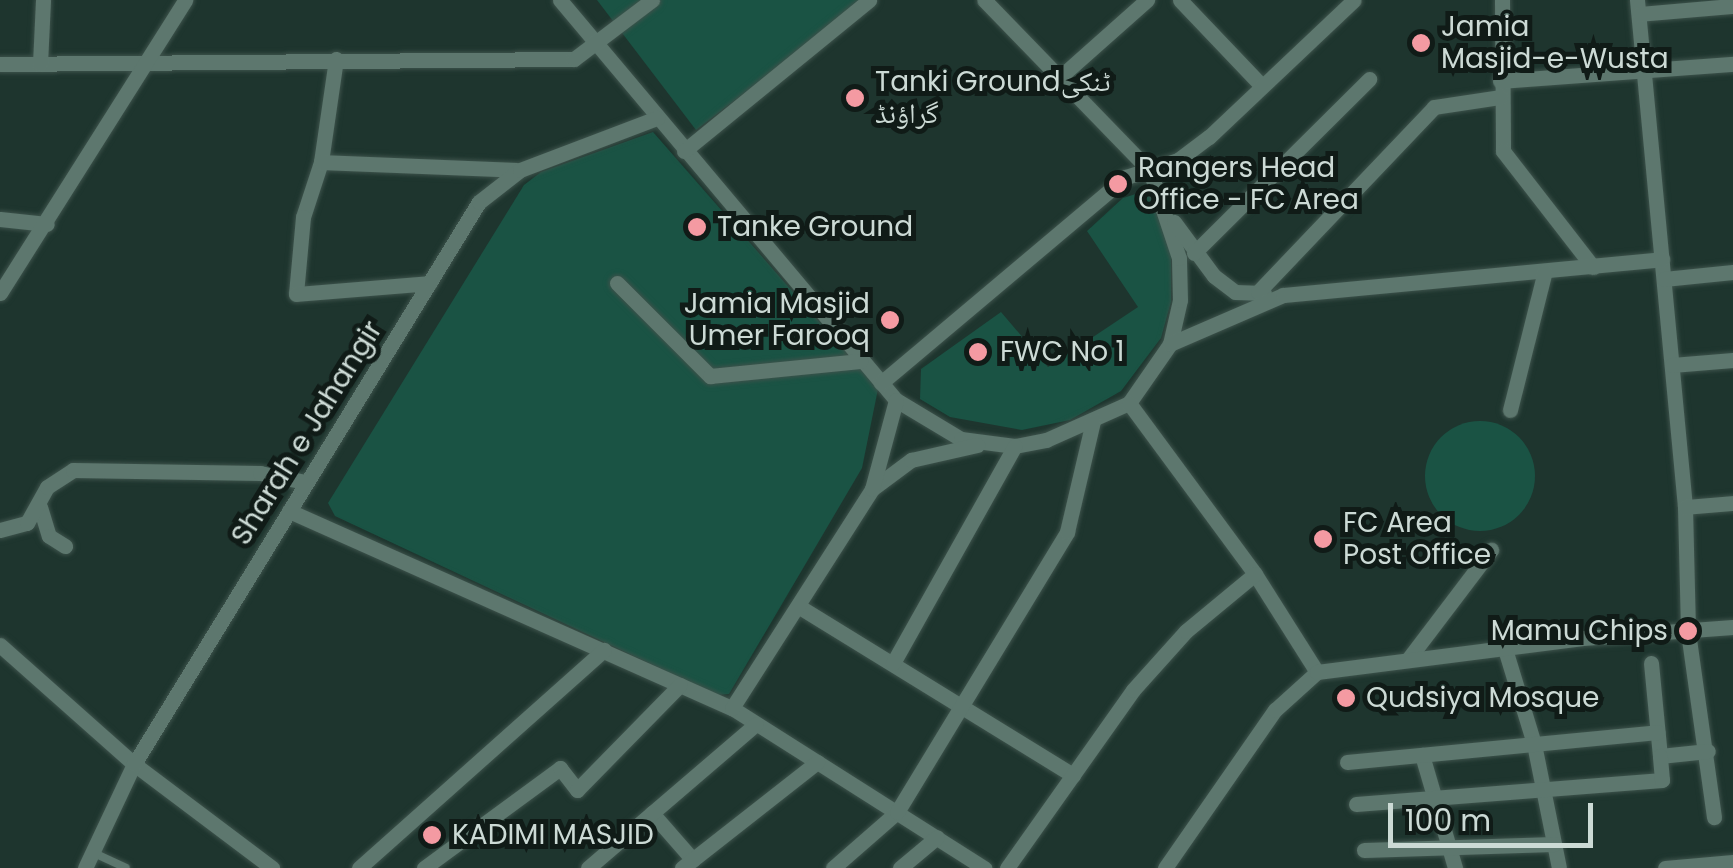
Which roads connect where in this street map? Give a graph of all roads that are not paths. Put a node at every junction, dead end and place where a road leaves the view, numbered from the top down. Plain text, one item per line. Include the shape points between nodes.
1 (43, 0) edge
2 (185, 0) edge
3 (560, 0) edge
4 (652, 0) edge
5 (869, 0) edge
6 (984, 0) edge
7 (1147, 0) edge
8 (1180, 0) edge
9 (1354, 0) edge
10 (1502, 0) edge
11 (1706, 4) edge
12 (1733, 6) edge
13 (1638, 7) edge
14 (594, 44) junction
15 (336, 59) junction
16 (146, 63) junction
17 (0, 64) edge
18 (40, 64) junction
19 (1733, 64) edge
20 (1644, 72) junction
21 (1059, 78) junction
22 (1369, 79) dead end
23 (1260, 84) junction
24 (1500, 89) junction
25 (657, 118) junction
26 (684, 151) junction
27 (321, 162) junction
28 (520, 170) junction
29 (1150, 172) junction
30 (1167, 211) junction
31 (0, 219) edge
32 (46, 224) junction
33 (1194, 253) junction
34 (1662, 259) junction
35 (1593, 267) junction
36 (1545, 271) junction
37 (1733, 272) edge
38 (1664, 279) junction
39 (430, 283) junction
40 (617, 283) dead end
41 (1258, 292) junction
42 (0, 294) edge
43 (1282, 296) junction
44 (1170, 344) junction
45 (1733, 360) edge
46 (860, 362) junction
47 (1672, 365) junction
48 (881, 383) junction
49 (896, 400) junction
50 (1128, 403) junction
51 (1510, 410) dead end
52 (1093, 421) junction
53 (986, 443) junction
54 (1015, 446) junction
55 (306, 482) junction
56 (872, 489) junction
57 (1733, 503) edge
58 (40, 506) junction
59 (1685, 507) junction
60 (289, 511) junction
61 (0, 530) edge
62 (65, 546) dead end
63 (1491, 550) dead end
64 (1255, 574) junction
65 (798, 606) junction
66 (1733, 627) edge
67 (1688, 632) junction
68 (0, 644) edge
69 (604, 650) junction
70 (1505, 650) junction
71 (1409, 658) junction
72 (893, 663) junction
73 (1651, 663) dead end
74 (1317, 672) junction
75 (680, 685) junction
76 (963, 704) junction
77 (732, 708) junction
78 (756, 724) junction
79 (1658, 732) junction
80 (1534, 744) junction
81 (1708, 751) junction
82 (1422, 754) junction
83 (1660, 756) junction
84 (817, 762) junction
85 (1347, 762) dead end
86 (134, 764) junction
87 (1072, 775) junction
88 (1543, 789) junction
89 (1434, 798) junction
90 (1356, 804) dead end
91 (897, 812) junction
92 (652, 813) junction
93 (1714, 817) dead end
94 (937, 838) junction
95 (1554, 844) junction
96 (1449, 847) junction
97 (1364, 850) dead end
98 (89, 860) edge
99 (1733, 862) edge
100 (687, 864) edge
101 (972, 865) edge
102 (126, 868) edge
103 (272, 868) edge
104 (359, 868) edge
105 (424, 868) edge
106 (588, 868) edge
107 (833, 868) edge
108 (900, 868) edge
109 (1006, 868) edge
110 (1165, 868) edge
111 (1455, 868) edge
112 (1559, 868) edge
113 (1665, 868) edge

1 - 18 street
2 - 16 street
3 - 14 street
4 - 14 street
5 - 26 street
6 - 21 street
7 - 21 street
8 - 23 street
9 - 23 street
10 - 24 street
11 - 12 street
11 - 13 street
13 - 20 street
14 - 15 street via 574,59
14 - 25 street
15 - 16 street
15 - 27 street
16 - 18 street
16 - 32 street
17 - 18 street
19 - 20 street
20 - 24 street
20 - 34 street
21 - 29 street
22 - 33 street
23 - 29 street via 1209,138
24 - 35 street via 1503,151
24 - 41 street via 1434,107
25 - 26 street
25 - 28 street, Sharah e Jahangir
26 - 46 street
27 - 28 street
27 - 39 street via 303,217 296,294
28 - 39 street, Sharah e Jahangir via 478,202
29 - 30 street
29 - 48 street via 1126,176
30 - 33 street
30 - 44 street via 1180,300
31 - 32 street
32 - 42 street
33 - 41 street via 1235,292
34 - 35 street
34 - 38 street
35 - 36 street
36 - 43 street
36 - 51 street
37 - 38 street
38 - 47 street
39 - 55 street, Sharah e Jahangir
40 - 46 street via 710,376
41 - 43 street
43 - 44 street
44 - 50 street
45 - 47 street
46 - 48 street
47 - 59 street
48 - 49 street
49 - 53 street via 933,426
49 - 56 street
50 - 52 street
50 - 64 street
52 - 54 street
52 - 76 street via 1067,532
53 - 54 street
53 - 56 street via 911,460
54 - 72 street
55 - 58 street via 260,474 73,470 47,487
55 - 60 street, Sharah e Jahangir
56 - 65 street
57 - 59 street
58 - 61 street via 27,522
58 - 62 street via 49,536
59 - 67 street
60 - 69 street
60 - 86 street, Sharah e Jahangir
63 - 71 street
64 - 74 street
64 - 87 street via 1186,631
65 - 72 street
65 - 77 street
66 - 67 street
67 - 70 street
67 - 81 street
68 - 86 street
69 - 75 street
69 - 104 street
70 - 71 street
70 - 80 street
71 - 74 street
72 - 76 street
73 - 79 street
74 - 110 street via 1275,710
75 - 77 street
75 - 105 street via 577,790 560,768
76 - 87 street
76 - 91 street
77 - 78 street
78 - 84 street
78 - 92 street
79 - 80 street
79 - 83 street
80 - 82 street
80 - 88 street
81 - 83 street
81 - 93 street
82 - 85 street
82 - 89 street
83 - 88 street via 1662,780
84 - 91 street
84 - 100 street
86 - 98 street, Sharah e Jahangir
86 - 103 street
87 - 109 street
88 - 89 street
88 - 95 street
89 - 90 street
89 - 96 street
91 - 94 street
91 - 107 street
92 - 100 street
92 - 106 street
94 - 101 street
94 - 108 street
95 - 96 street
95 - 112 street
96 - 97 street
96 - 111 street
98 - 102 lane
99 - 113 street

